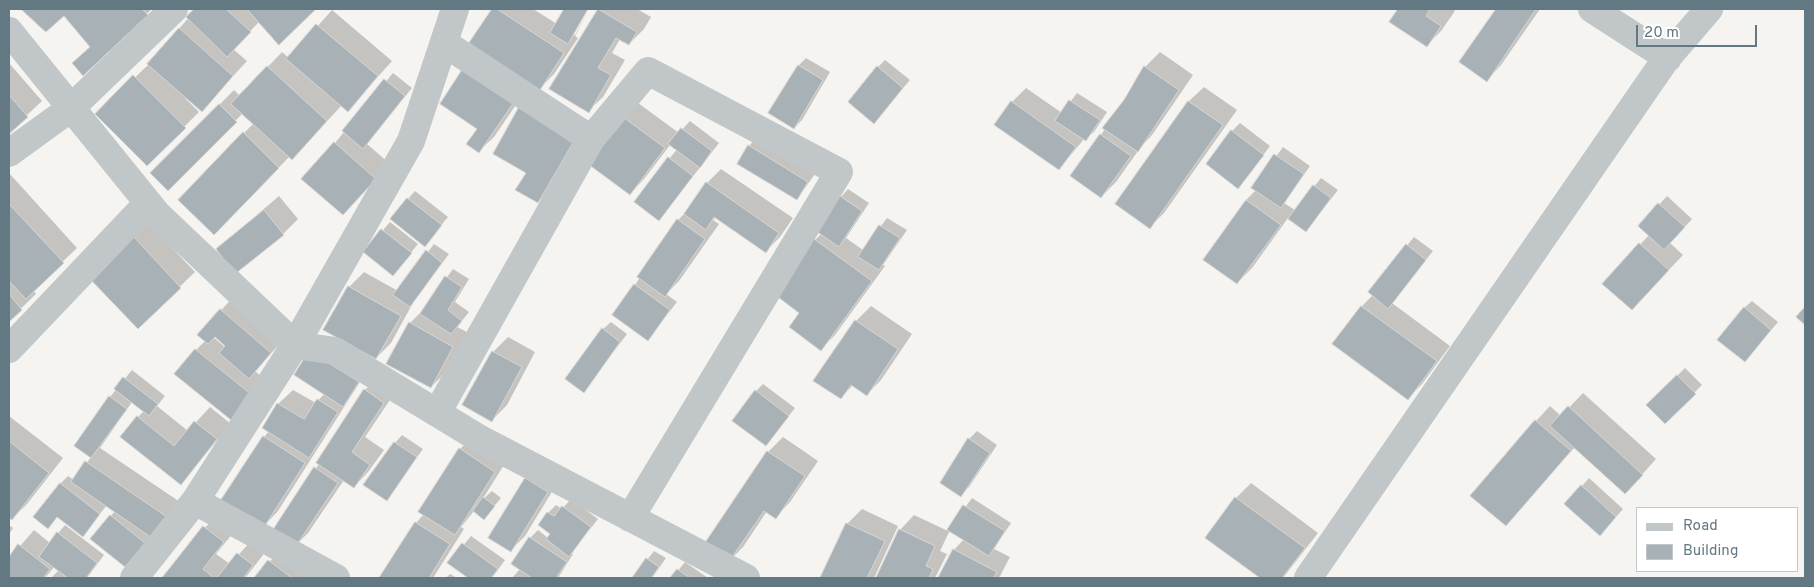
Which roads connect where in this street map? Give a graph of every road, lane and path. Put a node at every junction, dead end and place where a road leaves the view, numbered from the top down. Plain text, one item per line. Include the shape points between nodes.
1 (174, 9) edge
2 (455, 9) edge
3 (1592, 9) edge
4 (1709, 9) edge
5 (9, 31) edge
6 (444, 43) junction
7 (1668, 58) junction
8 (71, 108) junction
9 (591, 139) junction
10 (9, 153) edge
11 (148, 203) junction
12 (294, 345) junction
13 (9, 349) edge
14 (437, 413) junction
15 (195, 501) junction
16 (630, 518) junction
17 (134, 578) edge
18 (336, 578) edge
19 (746, 578) edge
20 (1308, 578) edge

1 - 8 street
2 - 6 street
3 - 7 street
4 - 7 street
5 - 8 street
6 - 9 street
6 - 12 street via 411,141
7 - 20 street
8 - 10 street
8 - 11 street
9 - 14 street
9 - 16 street via 648,71 840,172
11 - 12 street
11 - 13 street
12 - 14 street via 335,351
12 - 15 street
14 - 16 street
15 - 17 street
15 - 18 street
16 - 19 street

